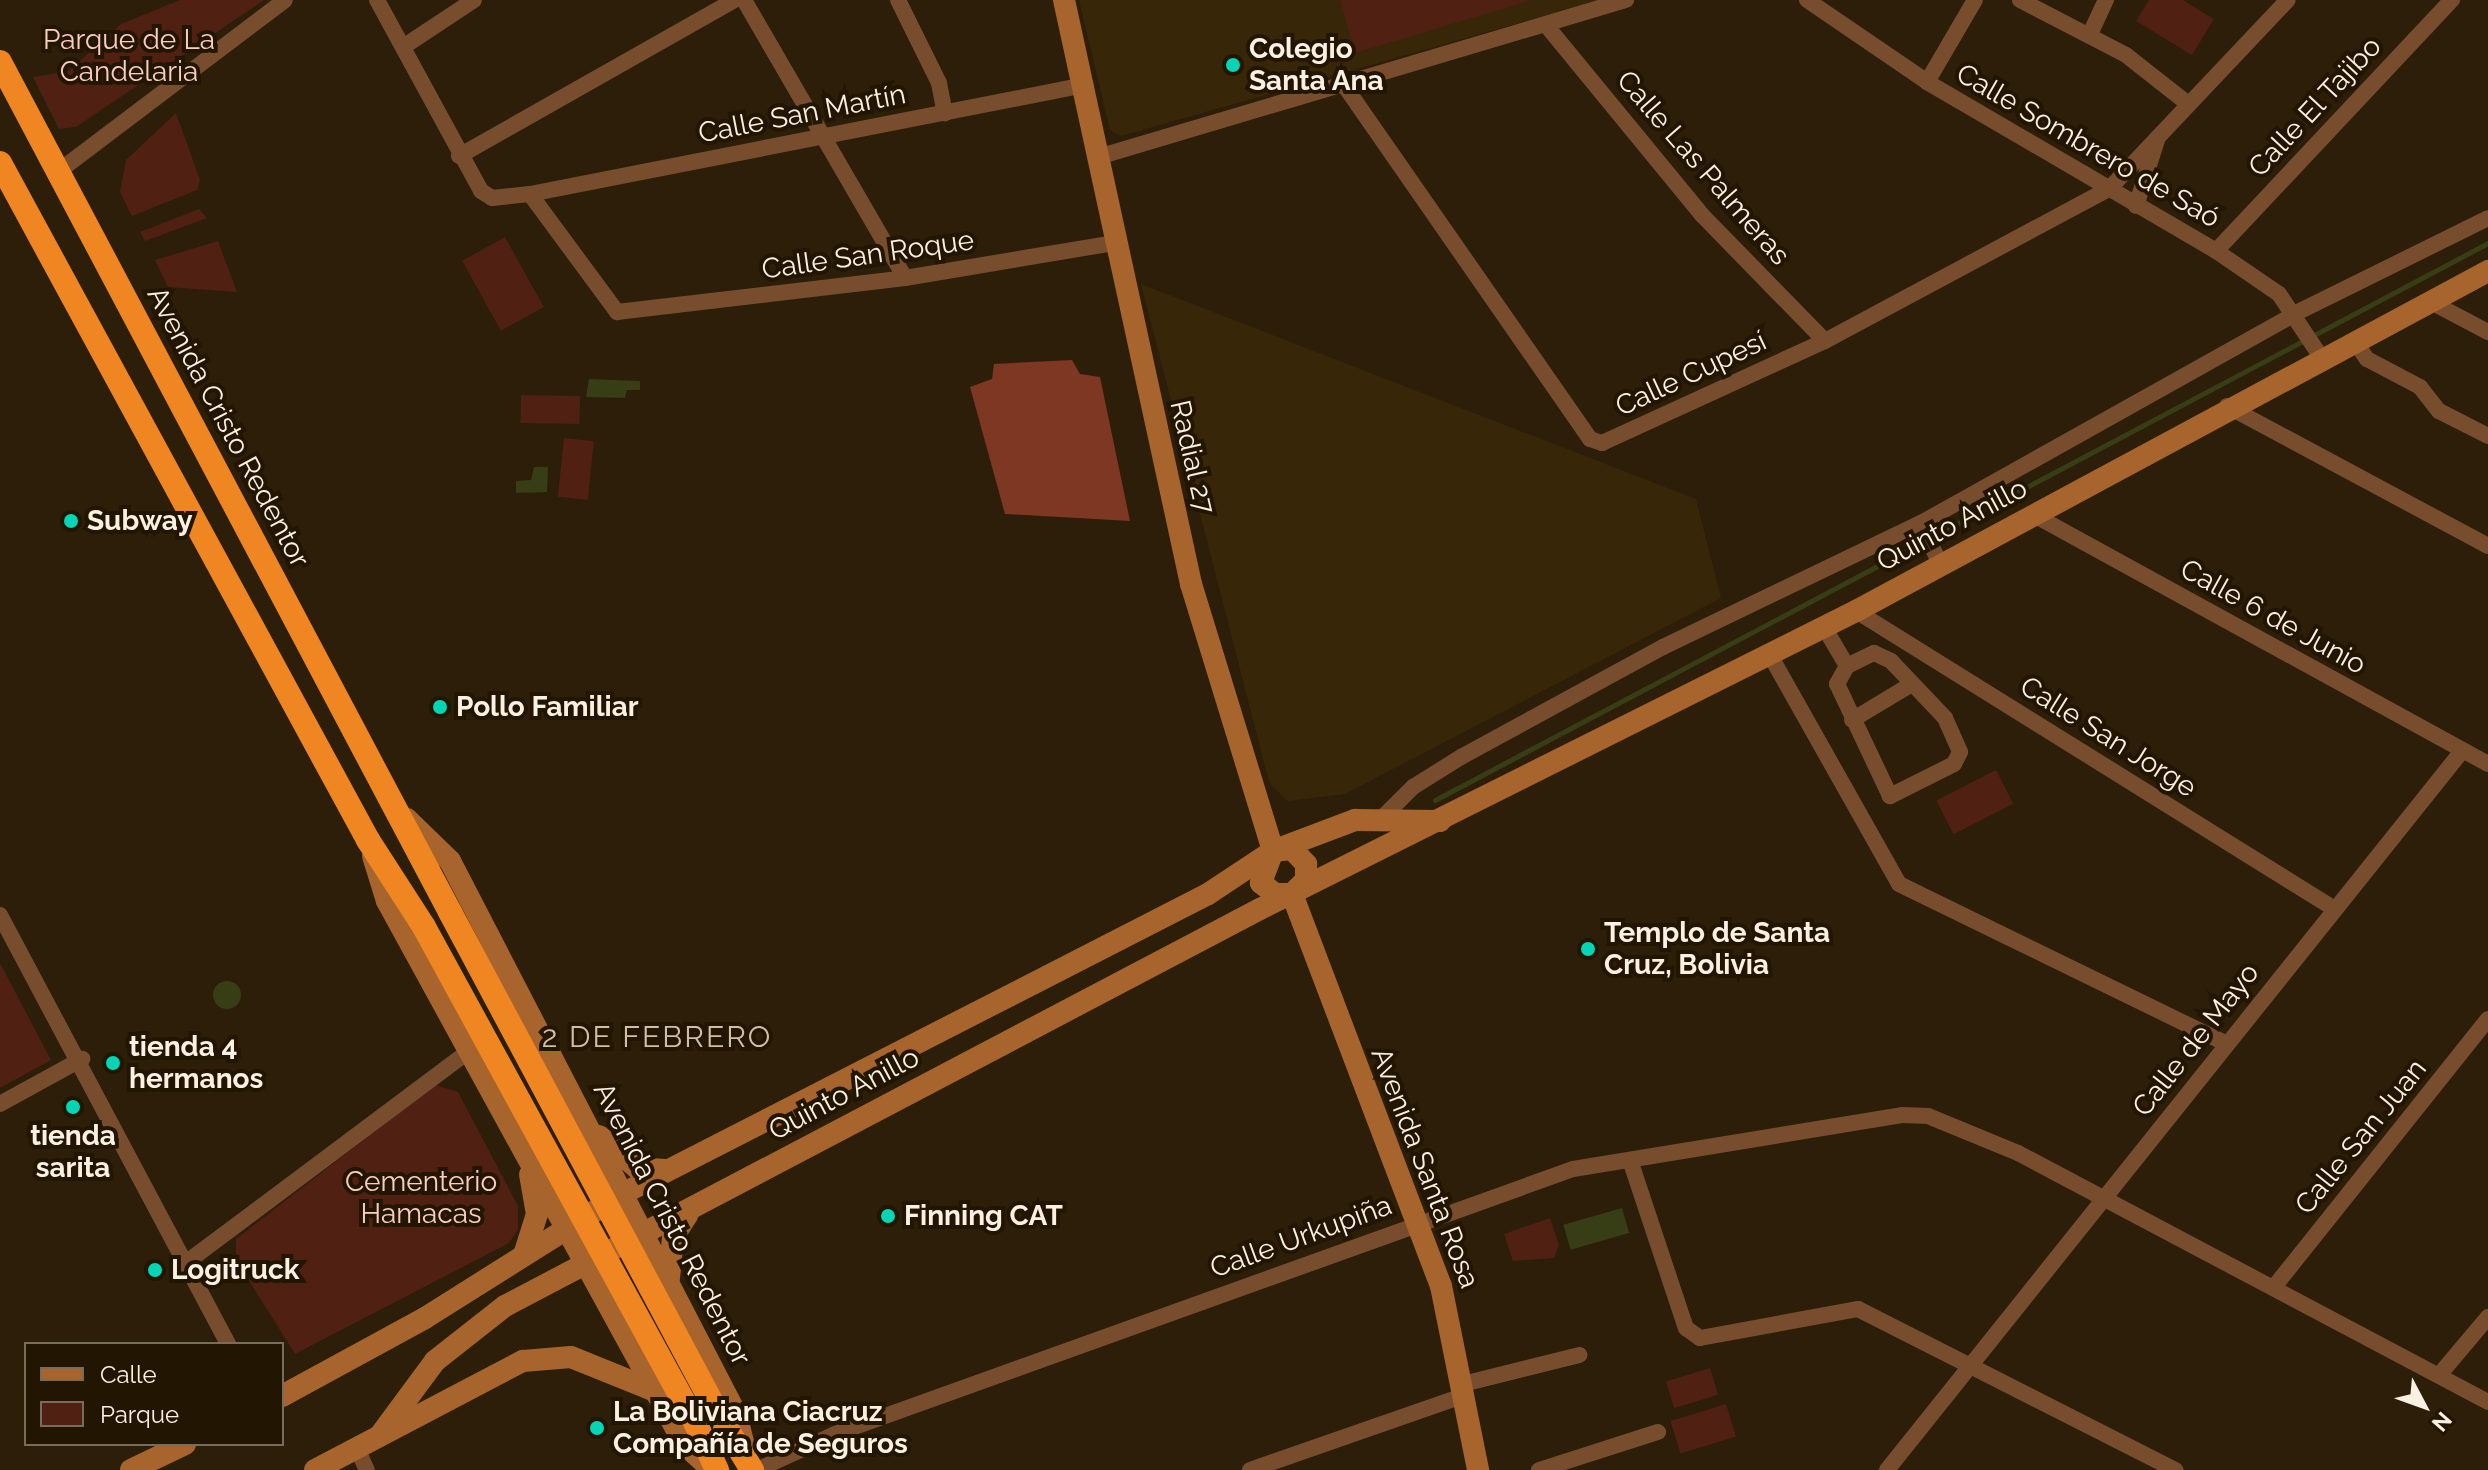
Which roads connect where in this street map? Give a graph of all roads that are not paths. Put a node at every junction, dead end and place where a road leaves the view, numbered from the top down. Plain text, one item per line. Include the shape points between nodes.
1 (285, 0) edge
2 (377, 0) edge
3 (474, 0) edge
4 (735, 0) edge
5 (744, 0) edge
6 (898, 0) edge
7 (1064, 0) edge
8 (1626, 0) edge
9 (1807, 0) edge
10 (1975, 0) edge
11 (2020, 0) edge
12 (2106, 0) edge
13 (2288, 0) edge
14 (2452, 0) edge
15 (1546, 25) junction
16 (2090, 34) junction
17 (403, 47) junction
18 (0, 62) edge
19 (1927, 82) junction
20 (1085, 85) junction
21 (1344, 85) junction
22 (2187, 103) junction
23 (945, 113) junction
24 (2158, 135) junction
25 (824, 136) junction
26 (459, 156) junction
27 (1098, 157) junction
28 (0, 163) edge
29 (59, 171) junction
30 (2109, 189) junction
31 (530, 194) junction
32 (2136, 206) junction
33 (2488, 218) edge
34 (1115, 243) junction
35 (2216, 251) junction
36 (2488, 271) edge
37 (905, 278) junction
38 (2429, 301) junction
39 (2300, 320) junction
40 (2488, 332) edge
41 (2354, 340) junction
42 (1825, 341) junction
43 (2320, 355) junction
44 (2227, 406) junction
45 (2488, 436) edge
46 (2034, 515) junction
47 (1922, 526) junction
48 (2488, 546) edge
49 (1938, 559) junction
50 (1856, 611) junction
51 (1824, 627) junction
52 (1770, 655) junction
53 (1847, 666) junction
54 (1912, 684) junction
55 (1852, 720) junction
56 (2462, 751) junction
57 (2488, 764) edge
58 (1382, 818) junction
59 (407, 819) junction
60 (1440, 821) junction
61 (368, 840) junction
62 (1273, 851) junction
63 (1292, 894) junction
64 (2333, 908) junction
65 (0, 915) edge
66 (2488, 1019) edge
67 (2227, 1044) junction
68 (469, 1051) junction
69 (82, 1059) junction
70 (0, 1104) edge
71 (580, 1113) junction
72 (523, 1147) junction
73 (1631, 1163) junction
74 (669, 1170) junction
75 (622, 1194) junction
76 (2103, 1198) junction
77 (693, 1209) junction
78 (1419, 1221) junction
79 (565, 1226) junction
80 (644, 1235) junction
81 (524, 1255) junction
82 (183, 1265) junction
83 (586, 1265) junction
84 (670, 1287) junction
85 (2274, 1287) junction
86 (2488, 1317) edge
87 (615, 1318) junction
88 (227, 1342) edge
89 (1579, 1355) dead end
90 (1971, 1360) junction
91 (2440, 1374) junction
92 (1464, 1390) junction
93 (655, 1391) junction
94 (284, 1395) edge
95 (2488, 1402) edge
96 (706, 1418) junction
97 (1658, 1432) dead end
98 (381, 1434) junction
99 (181, 1446) edge
100 (357, 1448) junction
101 (752, 1466) edge
102 (131, 1470) edge
103 (315, 1470) edge
104 (367, 1470) edge
105 (715, 1470) edge
106 (1250, 1470) edge
107 (1478, 1470) edge
108 (1539, 1470) edge
109 (1887, 1470) edge
110 (2176, 1470) edge

1 - 29 street
2 - 17 street
3 - 17 street
4 - 26 street
5 - 25 street
6 - 23 street via 939,83
7 - 20 street, Radial 27
8 - 15 street
9 - 19 street, Calle Sombrero de Saó
10 - 19 street
11 - 16 street
12 - 16 street
13 - 22 street, Calle Cupesí
14 - 35 street, Calle El Tajibo
15 - 21 street
15 - 42 street, Calle Las Palmeras via 1702,215
16 - 22 street
17 - 26 street
18 - 29 highway, Avenida Cristo Redentor
19 - 30 street, Calle Sombrero de Saó
20 - 23 street, Calle San Martín
20 - 27 street, Radial 27
21 - 27 street
21 - 42 street, Calle Cupesí via 1590,439 1612,440
22 - 24 street, Calle Cupesí
23 - 25 street, Calle San Martín
24 - 30 street, Calle Cupesí
24 - 32 street
25 - 31 street, Calle San Martín
25 - 37 street
26 - 31 street, Calle San Martín via 485,194
27 - 34 street, Radial 27
28 - 61 highway, Avenida Cristo Redentor
29 - 59 highway, Avenida Cristo Redentor
30 - 32 street, Calle Sombrero de Saó
30 - 42 street, Calle Cupesí
31 - 37 street, Calle San Roque via 608,304 629,315
32 - 35 street, Calle Sombrero de Saó
33 - 39 street
34 - 37 street, Calle San Roque
34 - 62 street, Radial 27 via 1191,584
35 - 39 street, Calle Sombrero de Saó
36 - 38 street, Quinto Anillo
38 - 40 street
38 - 41 street, Quinto Anillo
39 - 43 street, Calle Sombrero de Saó
39 - 47 street
41 - 43 street, Quinto Anillo
41 - 45 street via 2367,359 2420,387 2439,411
43 - 44 street, Quinto Anillo
44 - 46 street, Quinto Anillo
44 - 48 street
46 - 49 street, Quinto Anillo
46 - 56 street, Calle 6 de Junio
47 - 49 street
47 - 58 street via 1663,647 1413,787
49 - 50 street, Quinto Anillo
50 - 51 street, Quinto Anillo
50 - 64 street, Calle San Jorge
51 - 52 street, Quinto Anillo
51 - 53 street
52 - 60 street, Quinto Anillo
52 - 67 street via 1899,884
53 - 54 street via 1881,654
53 - 55 street via 1837,684
54 - 55 street
54 - 55 street via 1951,730 1960,752 1954,764 1890,796
56 - 57 street, Calle 6 de Junio
56 - 64 street, Calle de Mayo
58 - 60 street, Quinto Anillo
58 - 62 street, Quinto Anillo via 1355,820
59 - 71 street, Avenida Cristo Redentor via 450,861
59 - 96 highway, Avenida Cristo Redentor, bridge
60 - 63 street, Quinto Anillo
61 - 68 street, Avenida Cristo Redentor via 387,901
61 - 96 highway, Avenida Cristo Redentor, bridge via 424,927
62 - 63 street, Radial 27 via 1261,883 1275,894
62 - 63 street via 1292,849 1306,864 1306,880
62 - 74 street, Quinto Anillo via 1184,907
63 - 77 street, Quinto Anillo
63 - 78 street, Avenida Santa Rosa
64 - 67 street, Calle de Mayo
65 - 69 street
66 - 85 street, Calle San Juan
67 - 76 street, Calle de Mayo
68 - 72 street, Avenida Cristo Redentor
68 - 82 street
69 - 70 street
69 - 82 street
71 - 72 street via 589,1157 578,1180 553,1178
71 - 74 street via 629,1164
71 - 75 street, Avenida Cristo Redentor
72 - 79 street, Avenida Cristo Redentor
72 - 81 street via 537,1214
73 - 76 street, Calle Urkupiña via 1831,1122 1928,1116
73 - 78 street, Calle Urkupiña via 1573,1169
73 - 90 street via 1686,1328 1700,1338 1858,1309
74 - 75 street, Quinto Anillo
75 - 79 street, Quinto Anillo
75 - 80 street, Avenida Cristo Redentor
76 - 85 street, Calle Urkupiña
76 - 90 street, Calle de Mayo
77 - 80 street, Quinto Anillo
77 - 84 street via 673,1237
78 - 92 street, Avenida Santa Rosa
78 - 101 street, Calle Urkupiña
79 - 81 street, Quinto Anillo
79 - 83 street, Avenida Cristo Redentor
80 - 83 street, Quinto Anillo
80 - 84 street, Avenida Cristo Redentor
81 - 94 street, Quinto Anillo
82 - 88 street
83 - 87 street, Avenida Cristo Redentor
83 - 98 street, Quinto Anillo via 474,1325 435,1361
84 - 87 street via 634,1257 621,1259 612,1269
84 - 101 street, Avenida Cristo Redentor via 736,1414
85 - 91 street, Calle Urkupiña
86 - 91 street
87 - 93 street, Avenida Cristo Redentor
89 - 92 street
90 - 109 street, Calle de Mayo
90 - 110 street
91 - 95 street, Calle Urkupiña
92 - 106 street
92 - 107 street, Avenida Santa Rosa
93 - 98 street via 551,1356 489,1375
93 - 105 street, Avenida Cristo Redentor via 685,1445
96 - 101 highway, Avenida Cristo Redentor
96 - 105 highway, Avenida Cristo Redentor
97 - 108 street
98 - 100 street, Quinto Anillo
99 - 102 street
100 - 103 street, Quinto Anillo
100 - 104 street

